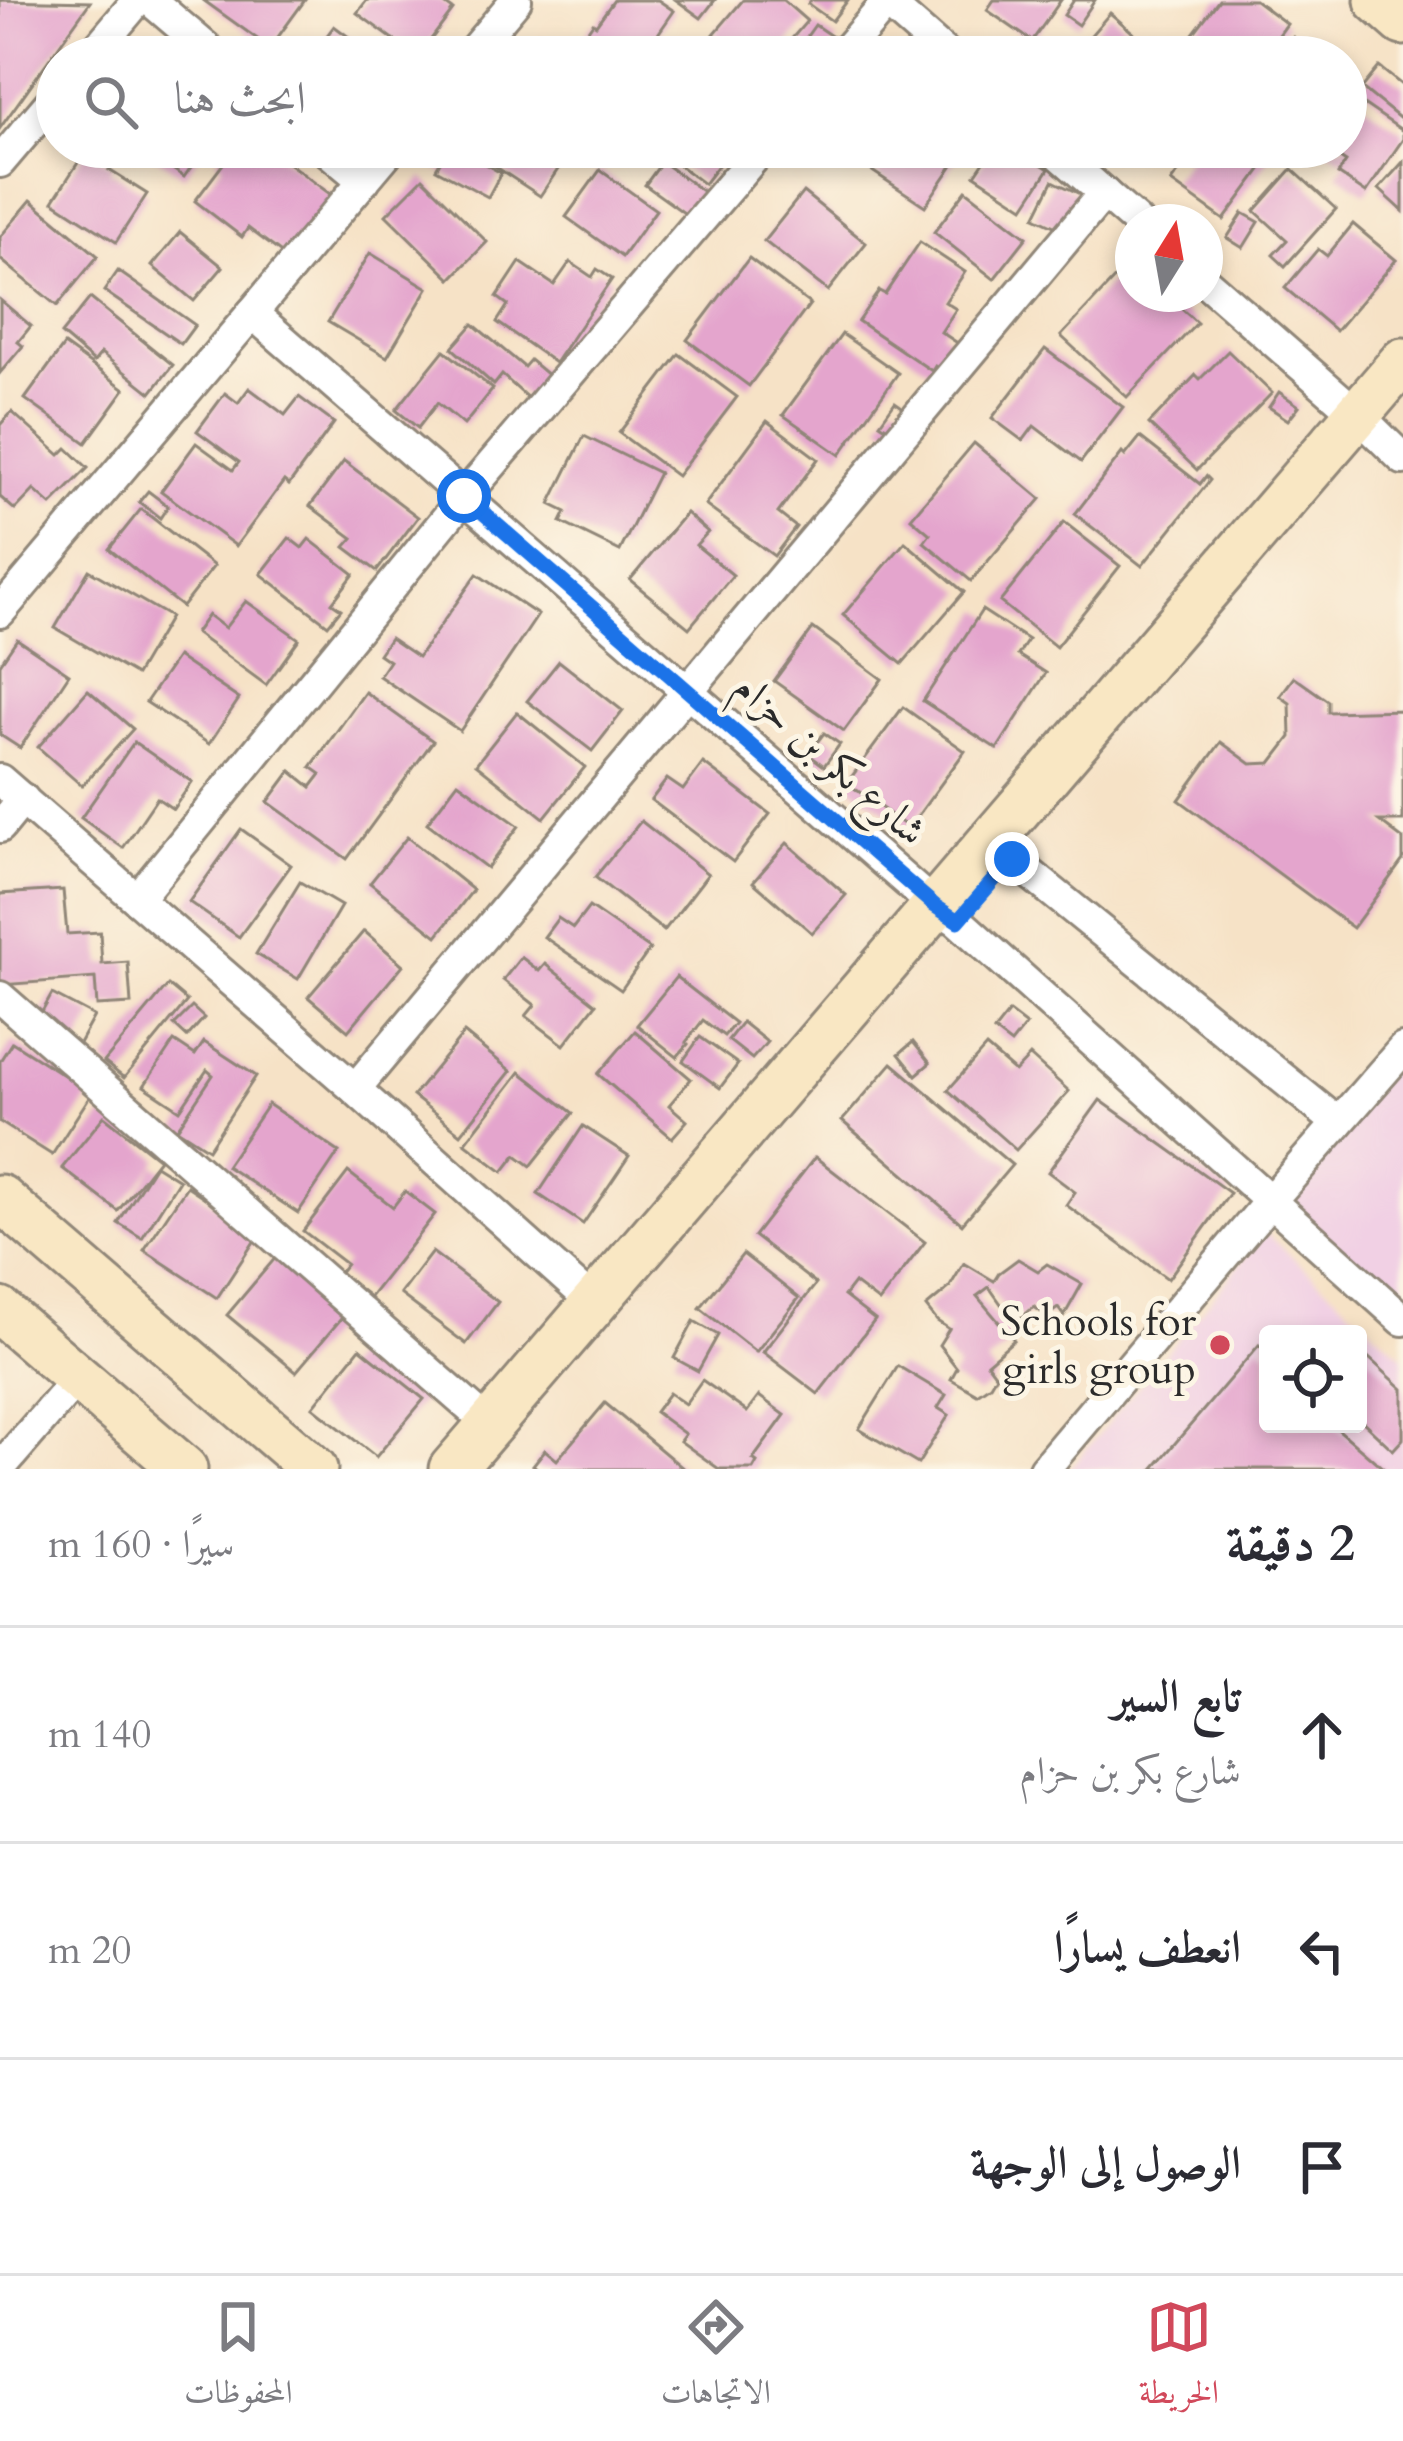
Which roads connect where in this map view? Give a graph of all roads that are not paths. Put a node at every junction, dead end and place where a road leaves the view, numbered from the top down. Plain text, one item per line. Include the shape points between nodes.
1 (138, 0) edge
2 (150, 0) edge
3 (517, 0) edge
4 (1378, 0) edge
5 (885, 1) edge
6 (1403, 22) edge
7 (108, 36) edge
8 (192, 36) edge
9 (486, 36) edge
10 (857, 36) edge
11 (925, 36) edge
12 (36, 120) edge
13 (0, 162) edge
14 (348, 168) edge
15 (375, 168) edge
16 (745, 168) edge
17 (1075, 168) edge
18 (364, 181) junction
19 (1104, 194) junction
20 (1116, 204) edge
21 (1223, 296) edge
22 (252, 314) junction
23 (1403, 361) edge
24 (1385, 428) edge
25 (464, 496) junction
26 (0, 612) edge
27 (688, 691) junction
28 (11, 789) edge
29 (0, 827) edge
30 (1012, 859) junction
31 (137, 898) junction
32 (947, 914) junction
33 (0, 997) edge
34 (1403, 1049) edge
35 (355, 1089) junction
36 (1338, 1123) junction
37 (0, 1198) edge
38 (1270, 1201) junction
39 (594, 1304) junction
40 (0, 1311) edge
41 (1403, 1320) edge
42 (77, 1379) junction
43 (490, 1447) edge
44 (0, 1468) edge
45 (184, 1469) edge
46 (314, 1469) edge
47 (452, 1469) edge
48 (1044, 1469) edge

1 - 7 street
2 - 8 street
3 - 9 street
4 - 6 street
5 - 10 street
5 - 11 street
12 - 13 street
14 - 18 street
15 - 18 street
16 - 25 street
17 - 19 street
18 - 22 street
19 - 20 street
19 - 27 street
21 - 24 street
22 - 25 street, شارع بكر بن حزام
22 - 26 street
23 - 24 street
24 - 30 street
24 - 32 street
25 - 27 street, شارع بكر بن حزام
25 - 31 street
27 - 32 street, شارع بكر بن حزام
27 - 35 street
28 - 29 street
28 - 31 street
30 - 32 street
30 - 36 street
31 - 35 street
32 - 38 street, شارع بكر بن حزام
32 - 39 street
32 - 43 street via 503,1450
33 - 43 street
34 - 36 street
35 - 39 street
36 - 38 street
37 - 46 street
38 - 41 street, شارع بكر بن حزام
38 - 48 street
39 - 43 street
40 - 42 street
42 - 44 street
42 - 45 street
43 - 47 street

